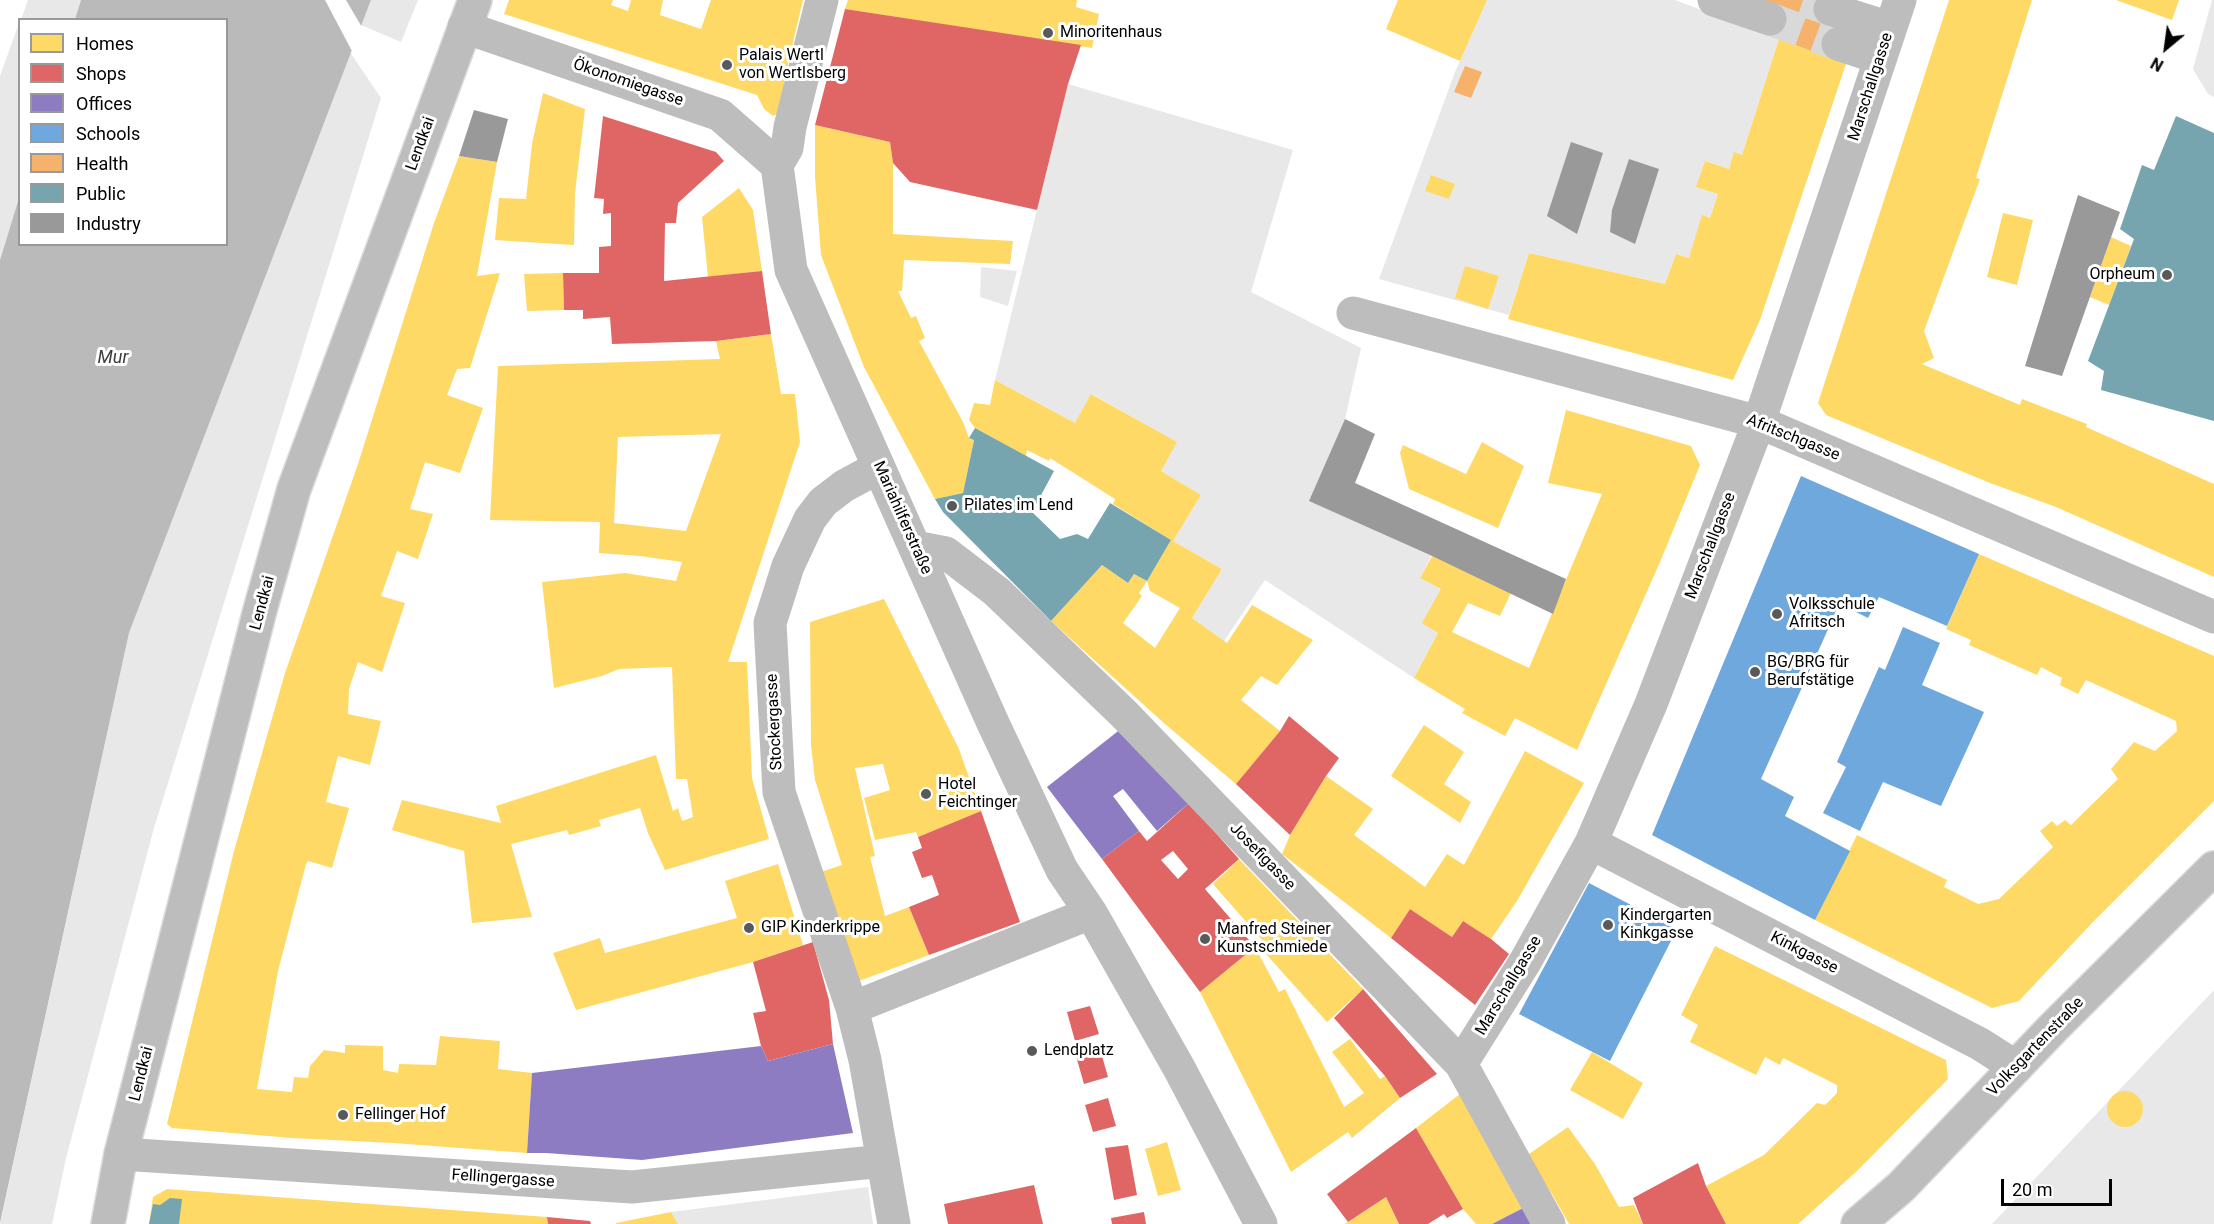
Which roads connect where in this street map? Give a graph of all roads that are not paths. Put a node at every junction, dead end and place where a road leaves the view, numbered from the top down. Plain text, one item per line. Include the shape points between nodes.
1 (822, 0) edge
2 (1714, 0) edge
3 (1830, 9) tunnel mouth
4 (470, 14) edge
5 (1895, 14) edge
6 (1770, 19) tunnel mouth
7 (1838, 44) tunnel mouth
8 (1880, 58) junction
9 (777, 165) junction
10 (1353, 314) dead end
11 (1759, 422) junction
12 (879, 467) junction
13 (915, 548) junction
14 (2214, 617) edge
15 (1591, 843) junction
16 (2214, 868) edge
17 (1091, 913) junction
18 (852, 1008) junction
19 (1461, 1064) junction
20 (2016, 1067) junction
21 (121, 1154) junction
22 (883, 1161) junction
23 (108, 1224) edge
24 (894, 1224) edge
25 (1261, 1224) edge
26 (1549, 1224) edge
27 (1858, 1224) edge

1 - 9 street via 806,112
2 - 6 street
3 - 5 street
4 - 9 street, Ökonomiegasse via 720,115
4 - 21 street, Lendkai via 294,489
5 - 8 street, Marschallgasse
7 - 8 street
8 - 11 street, Marschallgasse
9 - 12 street, Mariahilferstraße via 791,270
10 - 11 street, Afritschgasse
11 - 14 street, Afritschgasse
11 - 15 street, Marschallgasse via 1651,704
12 - 13 street, Mariahilferstraße
12 - 18 street, Stockergasse via 844,486 823,502 810,519 788,566 770,623 779,792
13 - 17 street, Mariahilferstraße via 1062,870
13 - 19 street, Josefigasse via 946,553 997,592 1124,714
15 - 19 street, Marschallgasse via 1525,962
15 - 20 street, Kinkgasse
16 - 20 street, Volksgartenstraße
17 - 18 street
17 - 25 street
18 - 22 street
19 - 26 street, Josefigasse
20 - 27 street, Volksgartenstraße via 1901,1187
21 - 22 street, Fellingergasse via 632,1187
21 - 23 street, Lendkai
22 - 24 street

